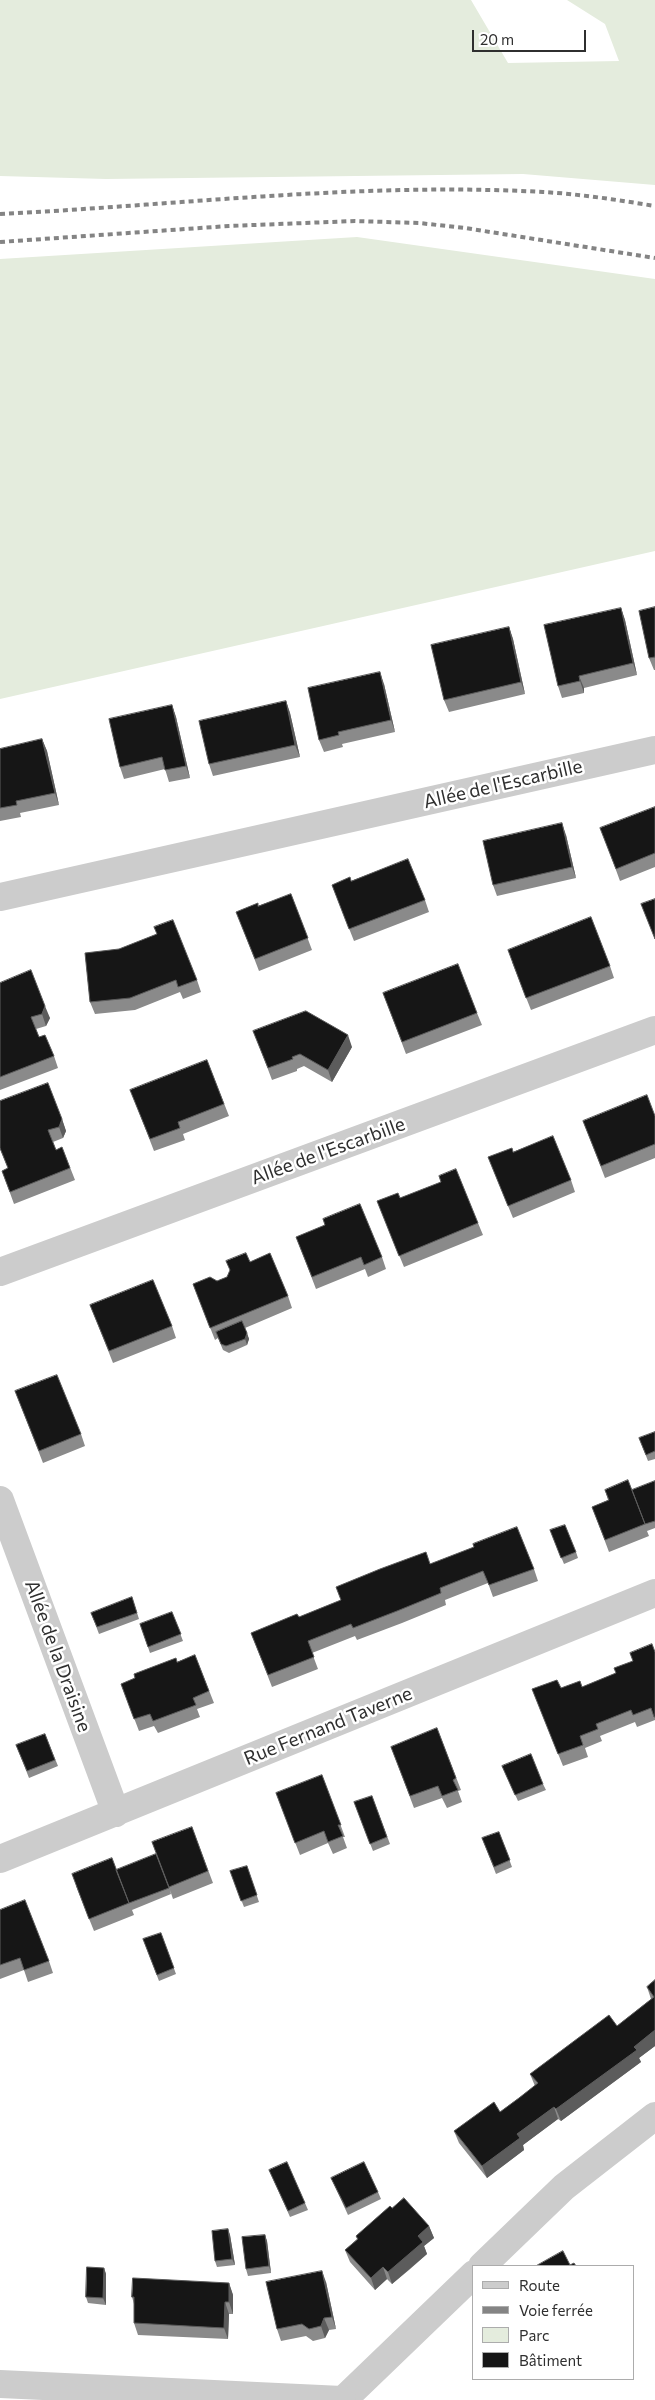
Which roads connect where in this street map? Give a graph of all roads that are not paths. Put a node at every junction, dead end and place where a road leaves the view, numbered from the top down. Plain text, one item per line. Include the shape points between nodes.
1 (655, 750) edge
2 (0, 897) edge
3 (655, 1030) edge
4 (0, 1272) edge
5 (0, 1500) edge
6 (655, 1593) edge
7 (116, 1813) junction
8 (0, 1859) edge
9 (655, 2116) edge
10 (483, 2265) edge
11 (472, 2276) edge
12 (0, 2384) edge
13 (342, 2400) edge

1 - 2 street, Allée de l'Escarbille
3 - 4 street, Allée de l'Escarbille
5 - 7 street, Allée de la Draisine
6 - 7 street, Rue Fernand Taverne
7 - 8 street, Rue Fernand Taverne
9 - 10 street via 564,2187
11 - 13 street
12 - 13 street

